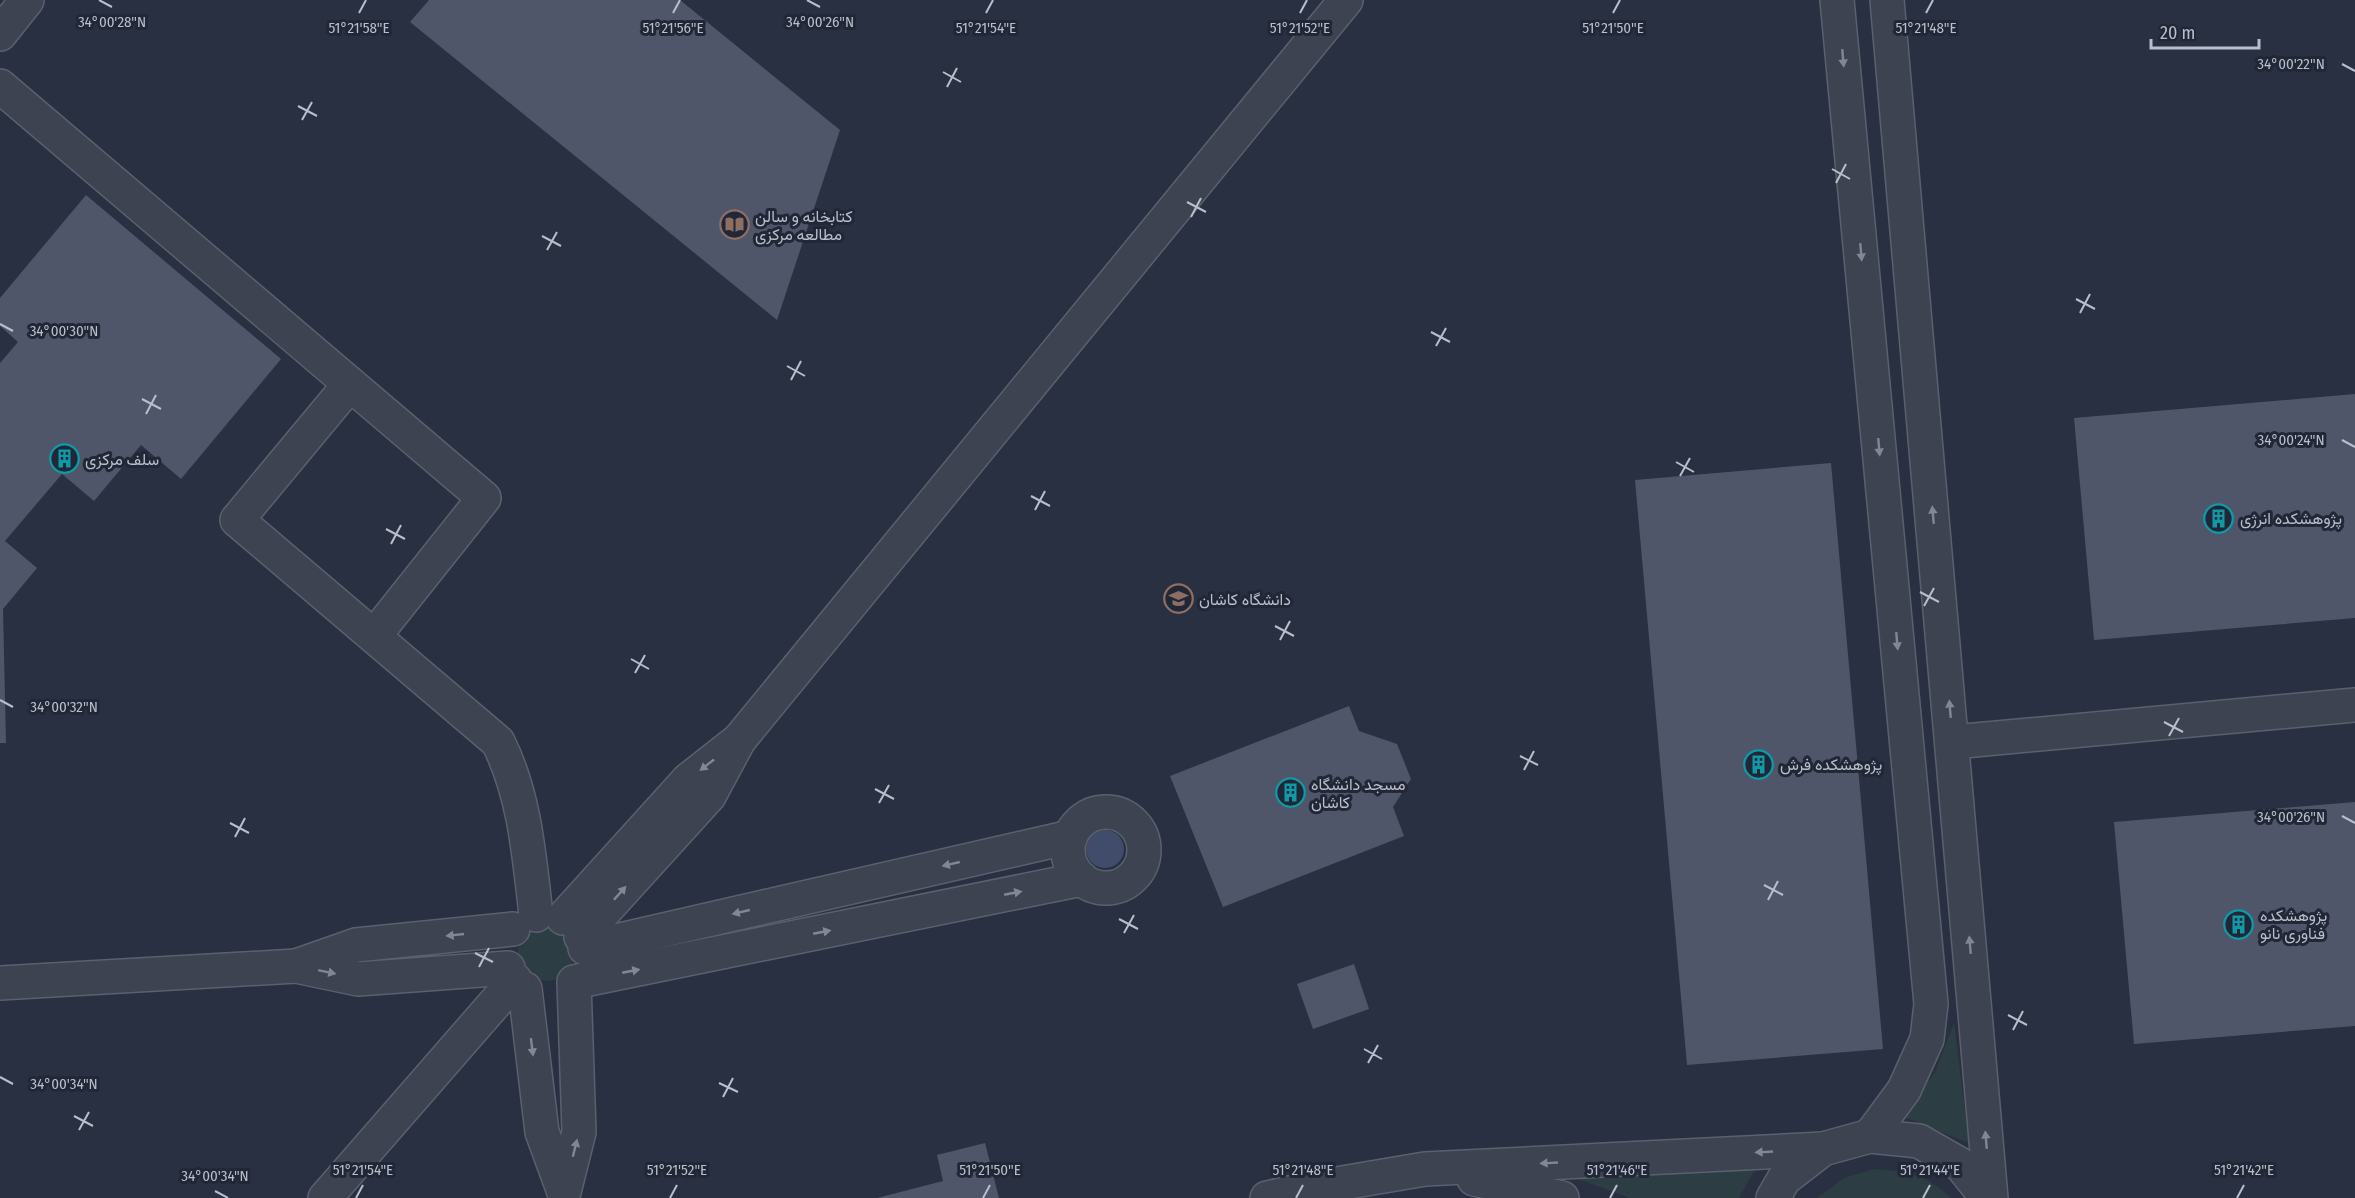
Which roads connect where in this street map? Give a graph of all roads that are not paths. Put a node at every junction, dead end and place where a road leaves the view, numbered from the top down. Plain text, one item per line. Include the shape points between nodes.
1 (27, 0) edge
2 (1346, 0) edge
3 (1837, 0) edge
4 (1887, 0) edge
5 (0, 34) edge
6 (0, 86) edge
7 (350, 384) junction
8 (375, 635) junction
9 (2355, 705) edge
10 (1953, 742) junction
11 (1070, 837) junction
12 (1082, 879) junction
13 (556, 929) junction
14 (296, 966) junction
15 (516, 979) junction
16 (574, 982) junction
17 (0, 983) edge
18 (1870, 1136) junction
19 (1823, 1149) junction
20 (1425, 1169) junction
21 (1364, 1189) edge
22 (564, 1195) edge
23 (325, 1198) edge
24 (1267, 1198) edge
25 (1562, 1198) edge
26 (1773, 1198) edge
27 (1989, 1198) edge

1 - 5 lane
2 - 13 lane via 739,740 709,796
3 -> 18 lane via 1931,1004 1927,1039 1904,1090
10 -> 4 lane
6 - 7 lane
7 - 8 lane via 484,498
7 - 8 lane via 237,520
8 - 13 lane via 498,742 514,777
9 - 10 lane
27 -> 10 lane
11 - 12 lane via 1068,860
11 - 12 lane via 1085,818 1110,812 1133,823 1144,846 1138,871 1129,880 1104,888
11 -> 13 lane
16 -> 12 lane
13 -> 14 lane via 356,945
13 - 15 lane via 507,941 505,955
13 - 16 lane via 585,961
14 -> 15 lane via 357,979
14 - 17 lane
15 - 16 lane via 538,994 552,994
15 -> 22 lane via 542,1132
15 - 23 lane
22 -> 16 lane via 579,1132
18 - 19 lane
18 - 27 lane via 1919,1141 1961,1165
19 -> 20 lane
19 - 26 lane via 1784,1179
20 - 21 lane
20 - 25 lane
21 - 24 lane

